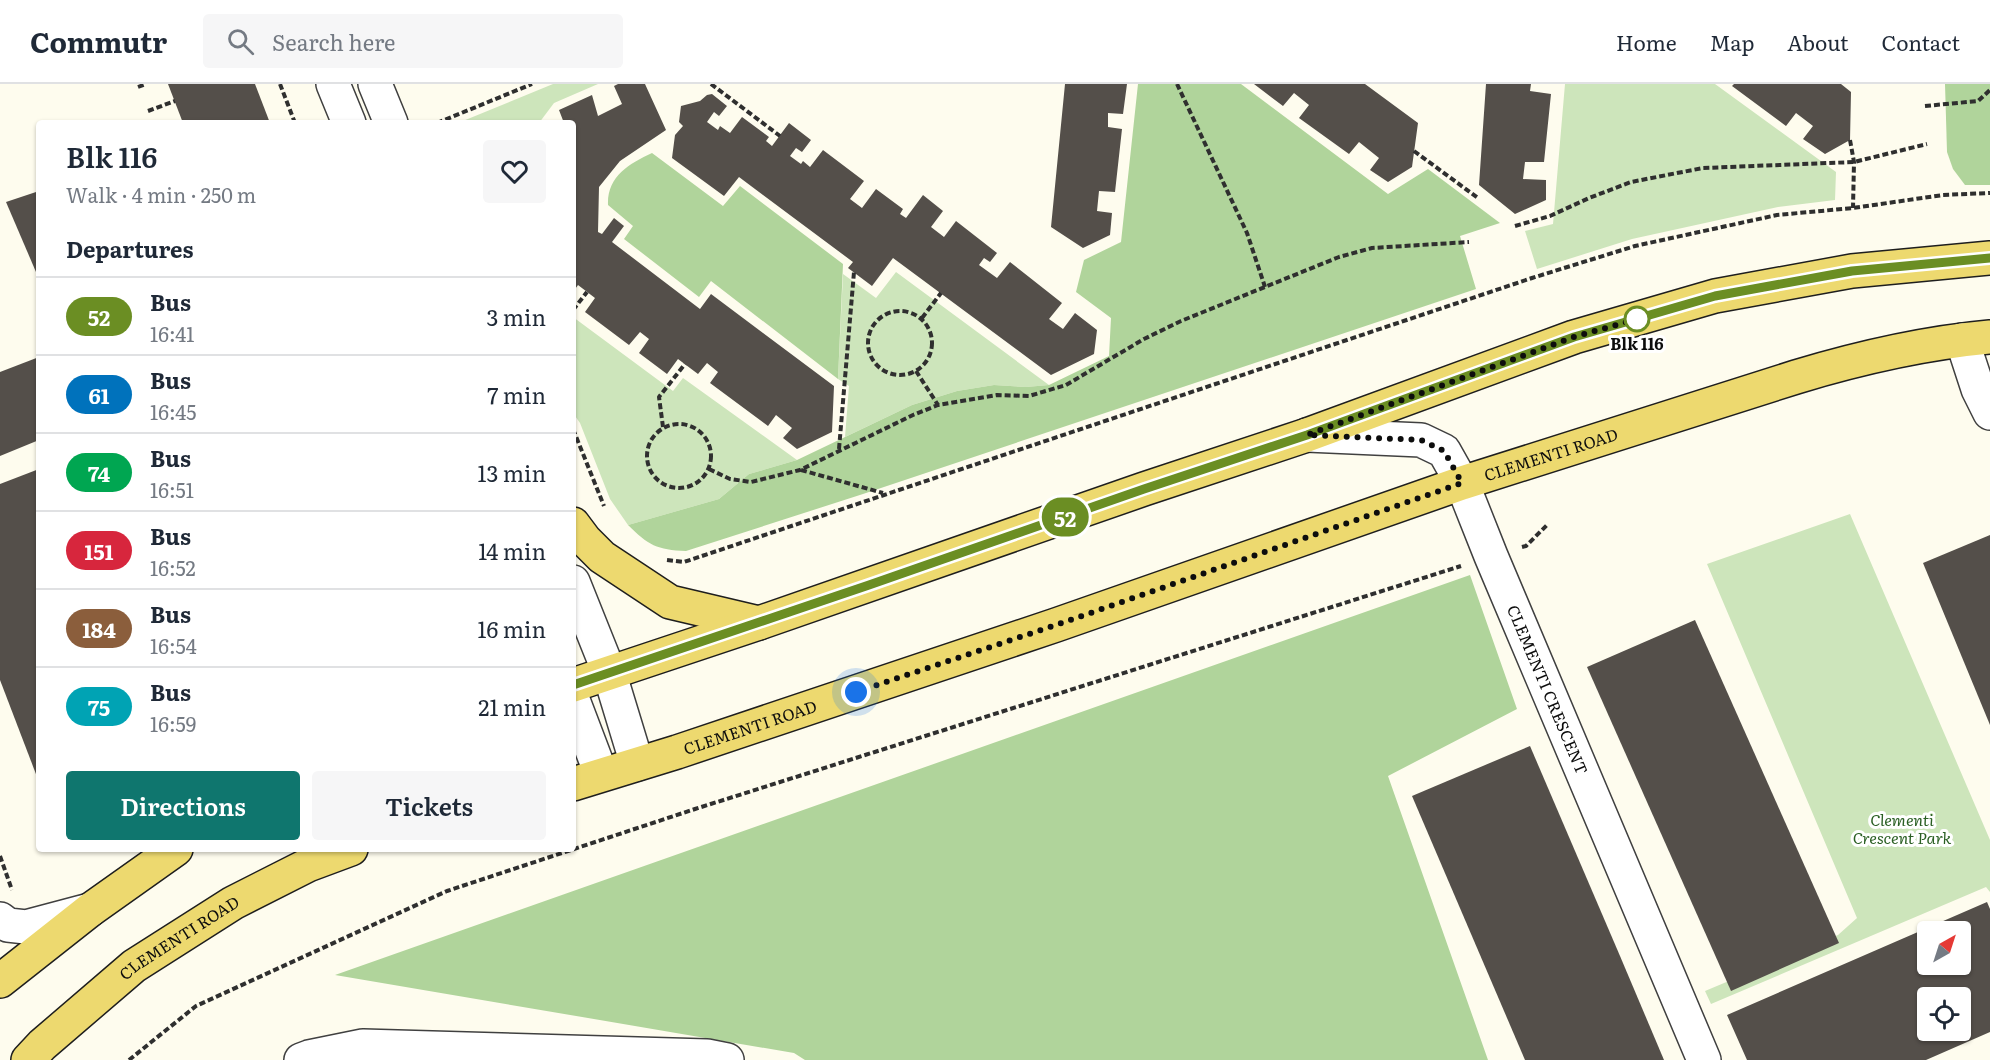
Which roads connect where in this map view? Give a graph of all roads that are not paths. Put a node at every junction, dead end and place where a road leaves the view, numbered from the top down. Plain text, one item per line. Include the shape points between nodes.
1 (333, 84) edge
2 (375, 84) edge
3 (348, 120) edge
4 (390, 120) edge
5 (1990, 258) edge
6 (1976, 339) edge
7 (1990, 414) edge
8 (1307, 435) junction
9 (1462, 483) junction
10 (576, 528) edge
11 (576, 590) edge
12 (759, 623) junction
13 (609, 672) junction
14 (576, 684) edge
15 (576, 717) edge
16 (637, 764) junction
17 (587, 779) edge
18 (172, 852) edge
19 (343, 852) edge
20 (6, 906) edge
21 (90, 910) junction
22 (0, 981) edge
23 (307, 1059) edge
24 (28, 1060) edge
25 (728, 1060) edge
26 (1704, 1060) edge

1 - 3 street
2 - 4 street
5 - 8 main road via 1852,271 1715,296 1574,337
6 - 7 street via 1978,389
6 - 9 main road, CLEMENTI ROAD via 1922,346 1830,367
8 - 9 street, CLEMENTI CRESCENT via 1421,440 1444,451
8 - 12 main road
9 - 16 main road, CLEMENTI ROAD via 1056,625
9 - 26 street, CLEMENTI CRESCENT
10 - 12 main road via 602,556 670,602
11 - 13 street
12 - 13 main road
13 - 14 main road
13 - 16 street
15 - 17 street
16 - 17 main road, CLEMENTI ROAD
18 - 21 main road
19 - 24 main road, CLEMENTI ROAD via 233,903 134,966
20 - 21 street via 8,925 26,927
21 - 22 main road
23 - 25 street via 363,1046 707,1056

